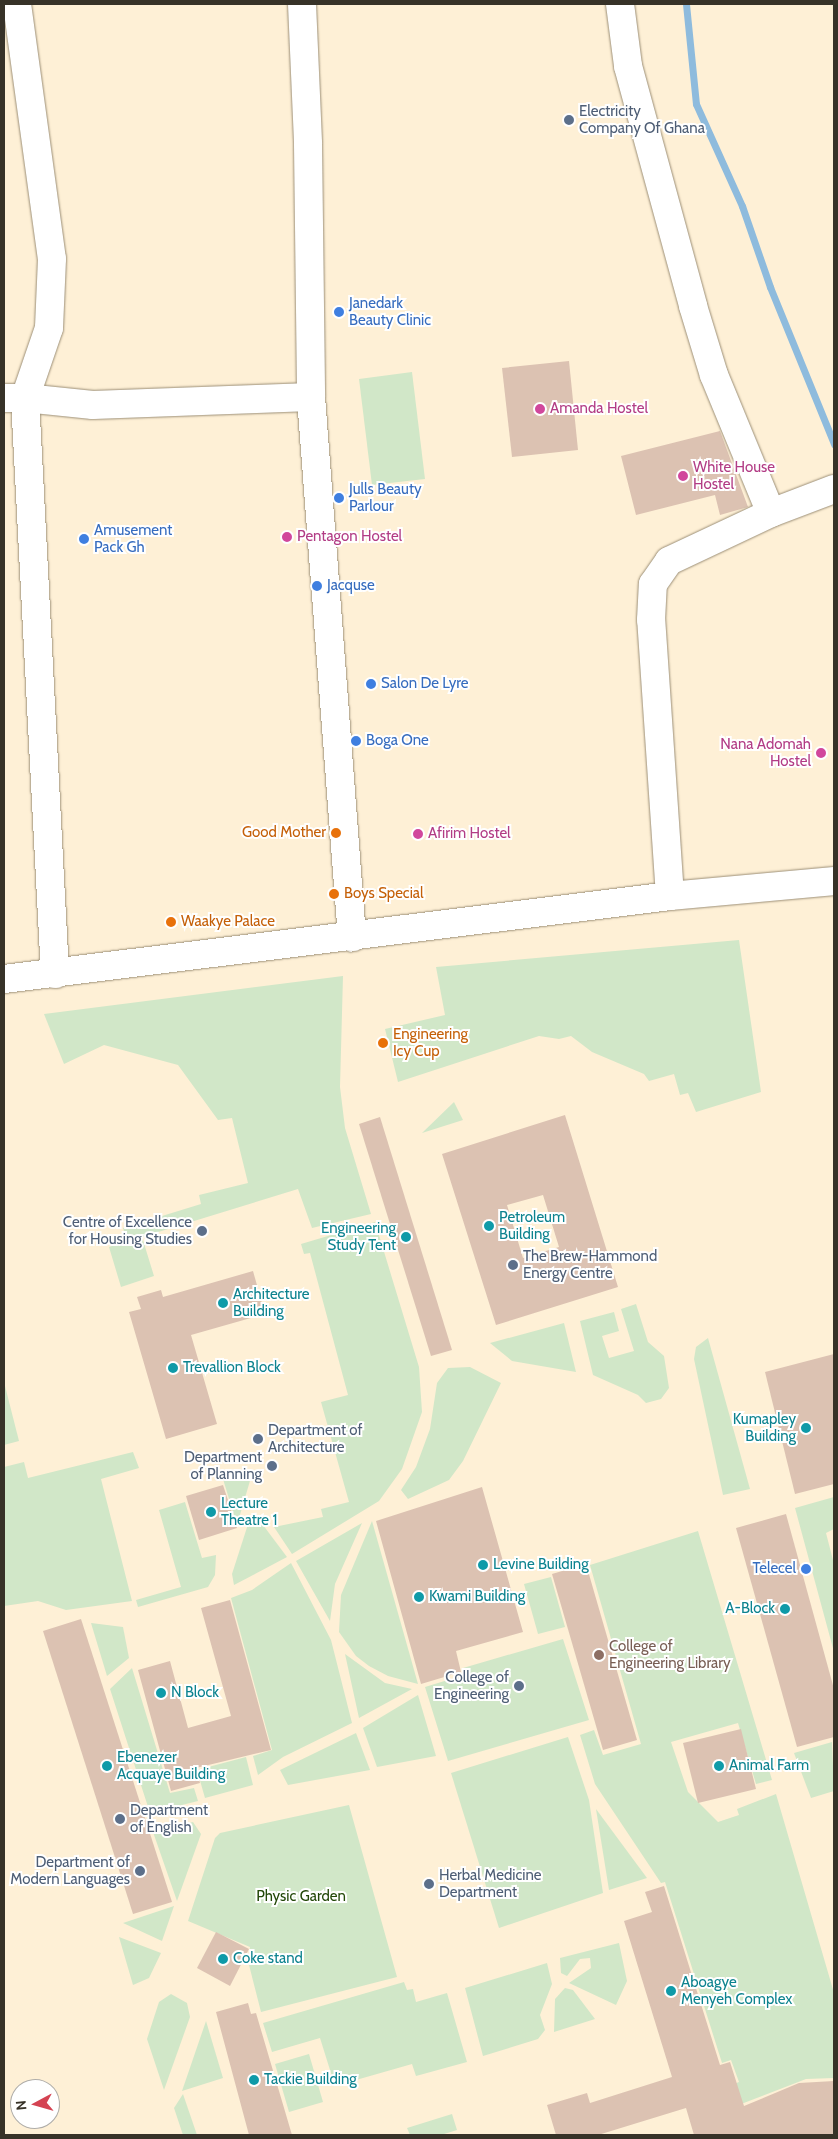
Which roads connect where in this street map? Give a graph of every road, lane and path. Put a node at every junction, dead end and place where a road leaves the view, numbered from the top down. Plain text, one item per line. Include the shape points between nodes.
1 (17, 4) edge
2 (302, 4) edge
3 (620, 4) edge
4 (311, 397) junction
5 (15, 398) edge
6 (834, 489) edge
7 (771, 512) junction
8 (834, 880) edge
9 (670, 896) junction
10 (352, 937) junction
11 (55, 974) junction
12 (4, 979) edge

1 - 5 street via 52,259 50,328
2 - 4 street via 308,144
3 - 7 street via 628,66 693,306 714,375
4 - 5 street via 93,405
4 - 10 street
5 - 11 street
6 - 7 street
7 - 9 street via 669,561 653,584 651,620
8 - 9 street
9 - 10 street
10 - 11 street
11 - 12 street

